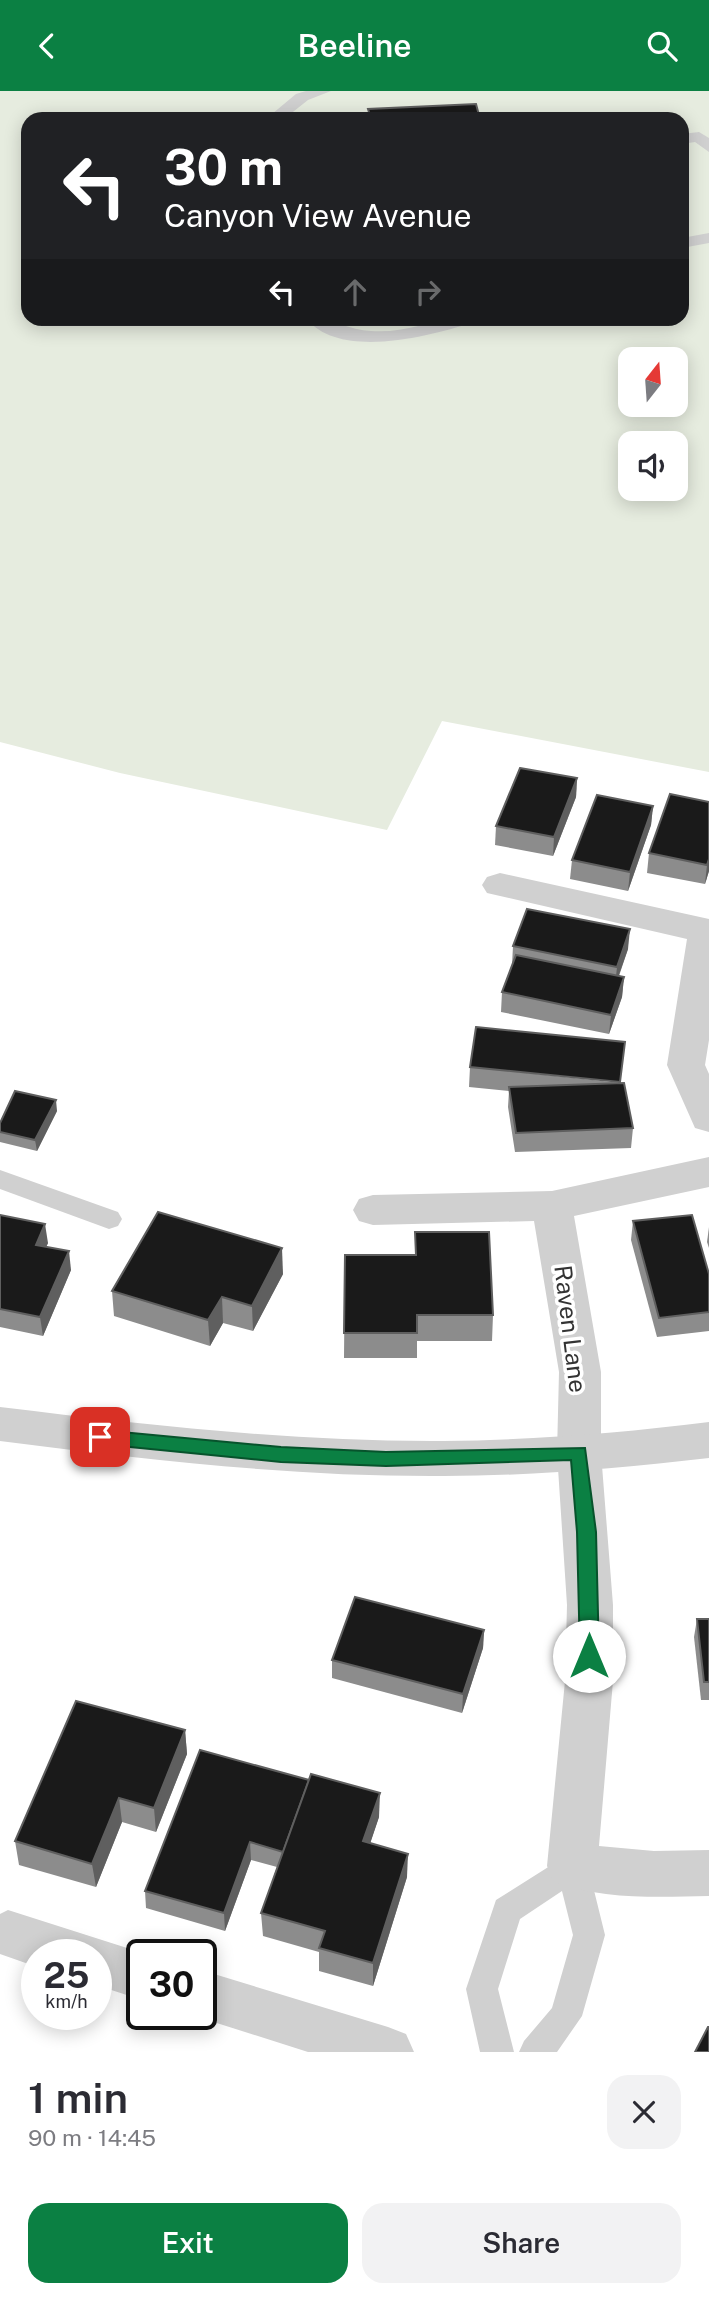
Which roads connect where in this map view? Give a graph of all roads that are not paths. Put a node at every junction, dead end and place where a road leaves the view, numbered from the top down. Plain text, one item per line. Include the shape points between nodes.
1 (323, 91) edge
2 (283, 112) edge
3 (689, 138) edge
4 (709, 147) edge
5 (709, 238) edge
6 (689, 242) edge
7 (333, 326) edge
8 (441, 326) edge
9 (500, 885) dead end
10 (708, 931) edge
11 (709, 1118) edge
12 (709, 1172) edge
13 (0, 1179) edge
14 (552, 1206) junction
15 (373, 1210) dead end
16 (108, 1219) dead end
17 (0, 1424) edge
18 (709, 1440) edge
19 (579, 1453) junction
20 (572, 1866) junction
21 (709, 1873) edge
22 (8, 1934) dead end
23 (24, 1939) edge
24 (217, 1999) edge
25 (388, 2052) edge
26 (496, 2052) edge
27 (536, 2052) edge

1 - 2 lane via 302,97
3 - 4 lane via 699,137
5 - 6 lane
7 - 8 lane via 382,338
9 - 10 street
10 - 11 street via 686,1065
12 - 14 street
13 - 16 lane
14 - 15 street
14 - 19 street, Raven Lane via 580,1372
17 - 19 street via 281,1455 386,1459
18 - 19 street
19 - 20 street, Raven Lane via 588,1557 589,1681
20 - 21 street via 654,1874
20 - 26 lane via 507,1910 482,1989
20 - 27 lane via 589,1935 566,2016
22 - 23 street
24 - 25 street

